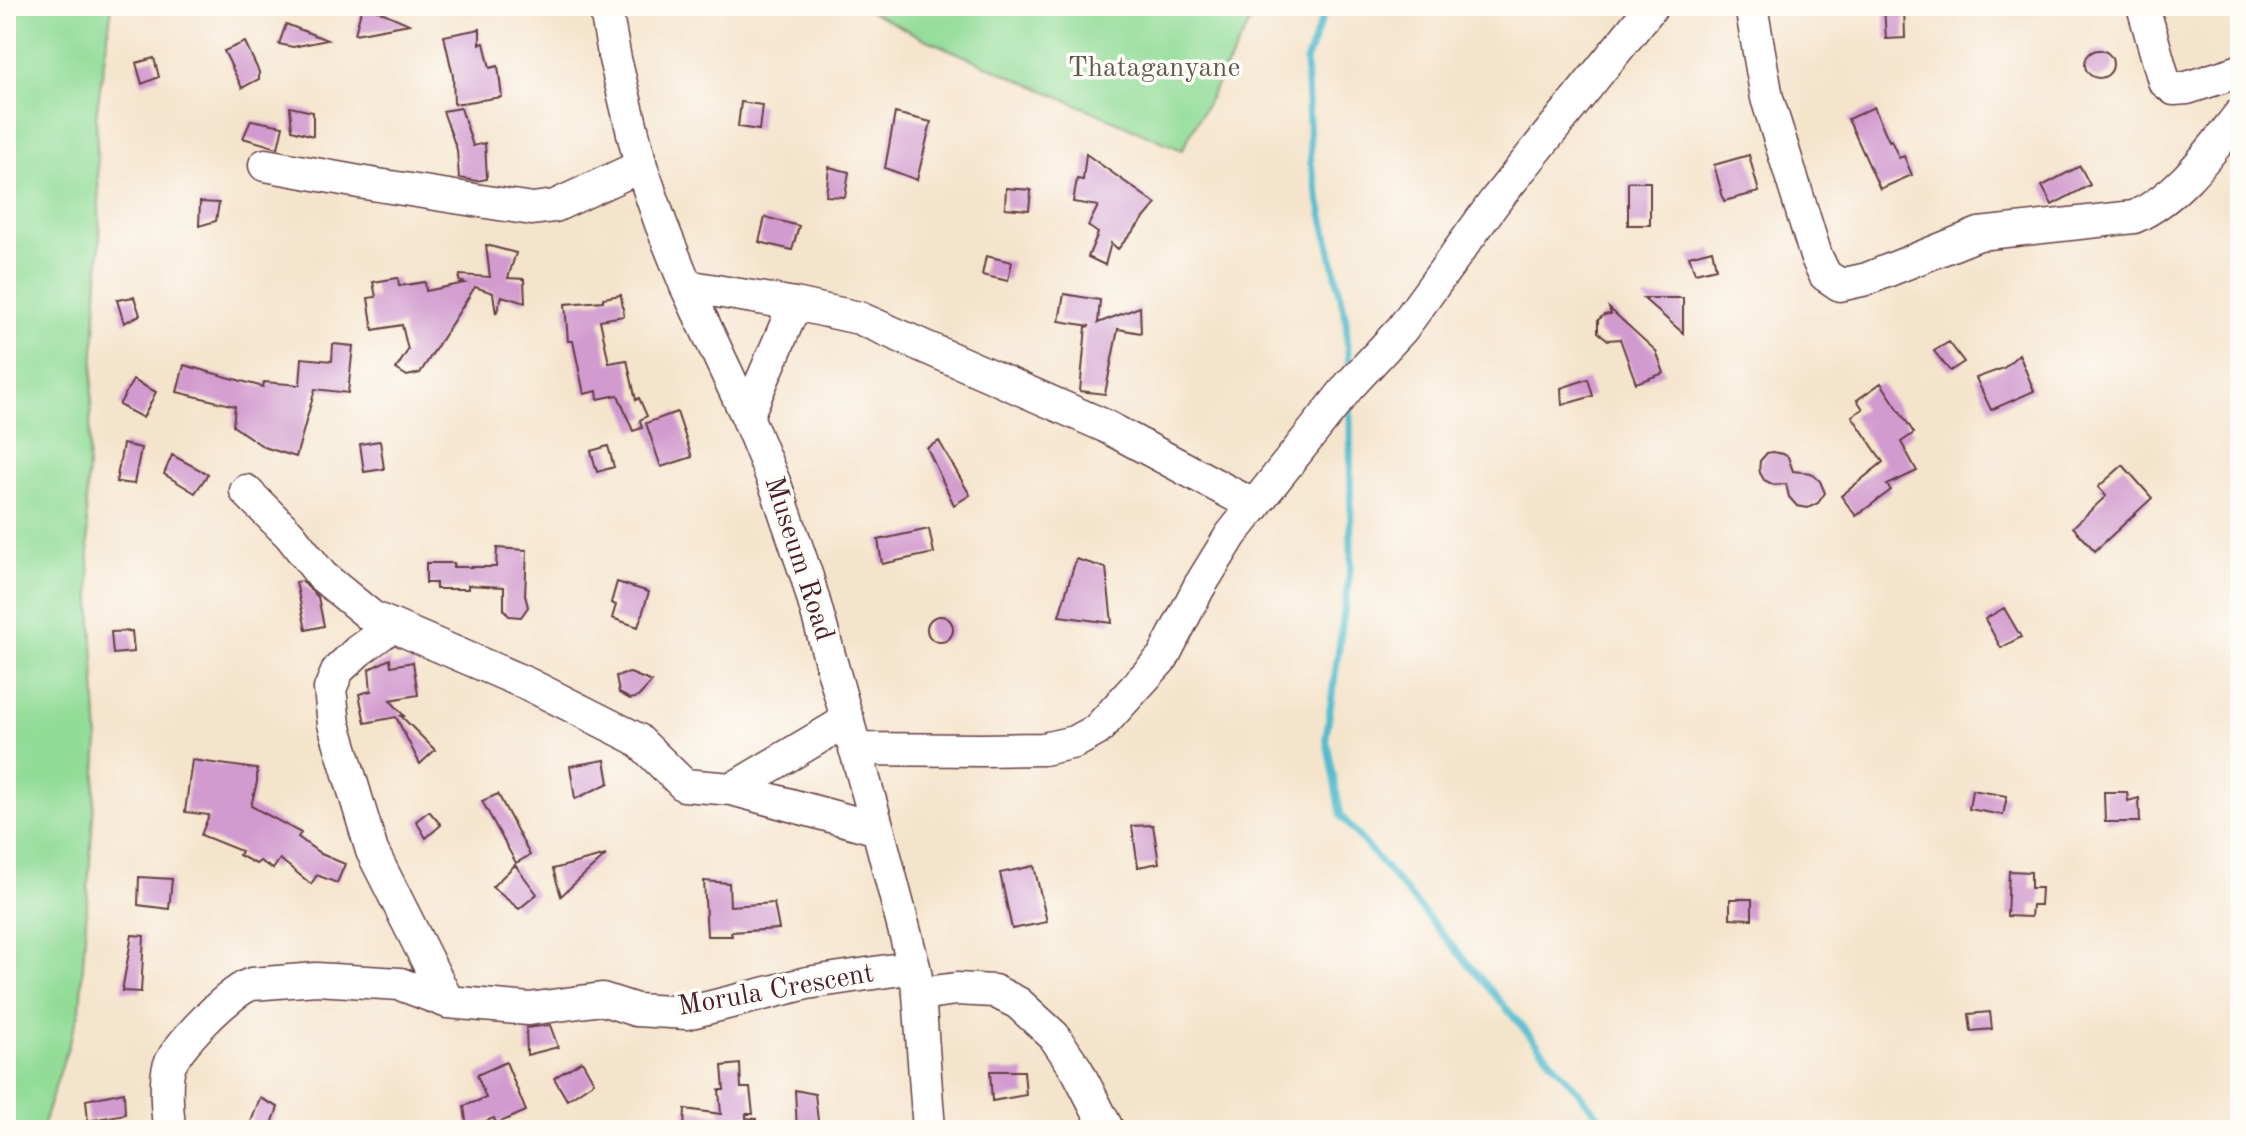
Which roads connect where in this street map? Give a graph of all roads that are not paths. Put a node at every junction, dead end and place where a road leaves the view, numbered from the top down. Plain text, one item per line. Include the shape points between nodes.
1 (605, 6) edge
2 (1652, 6) edge
3 (1751, 6) edge
4 (2143, 6) edge
5 (2240, 71) edge
6 (2240, 114) edge
7 (265, 165) dead end
8 (641, 166) junction
9 (686, 286) junction
10 (795, 304) junction
11 (747, 416) junction
12 (246, 491) dead end
13 (1255, 506) junction
14 (392, 626) junction
15 (852, 735) junction
16 (732, 789) junction
17 (878, 829) junction
18 (916, 980) junction
19 (448, 1002) junction
20 (170, 1130) edge
21 (929, 1130) edge
22 (1108, 1130) edge

1 - 8 street, Museum Road
2 - 13 street via 1495,201 1402,329 1349,386
3 - 6 street via 1767,98 1811,241 1825,275 1840,285 1979,234 2134,217 2168,196
4 - 5 street via 2164,81 2174,89
7 - 8 street via 532,209 555,206
8 - 9 street, Museum Road
9 - 10 street
9 - 11 street, Museum Road
10 - 11 street
10 - 13 street via 859,318 1105,426
11 - 15 street, Museum Road via 807,577
12 - 14 street via 322,576 372,617
13 - 15 street via 1199,587 1163,657 1097,730 1075,742 1043,749
14 - 16 street via 530,685 637,739 684,785
14 - 19 street via 338,670 330,689 334,724 372,851
15 - 16 street
15 - 17 street, Museum Road
16 - 17 street
17 - 18 street, Museum Road
18 - 19 street, Morula Crescent via 807,983 687,1013 636,1010 602,999 529,1009
18 - 21 street, Museum Road
18 - 22 street, Morula Crescent via 994,991 1018,1003 1054,1036
19 - 20 street, Morula Crescent via 400,984 316,979 242,987 216,1008 168,1068

